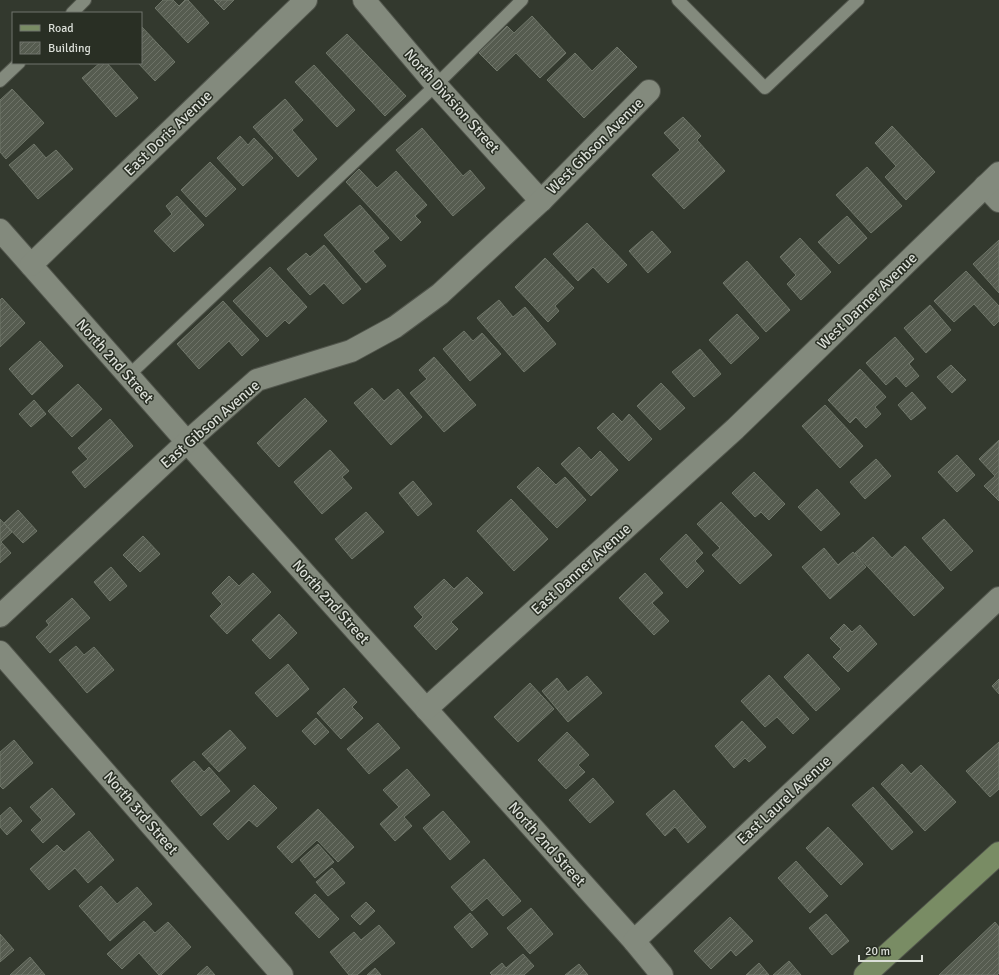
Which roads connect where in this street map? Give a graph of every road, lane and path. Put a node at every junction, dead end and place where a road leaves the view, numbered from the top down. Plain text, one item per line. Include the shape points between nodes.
1 (85, 0) edge
2 (306, 0) edge
3 (364, 0) edge
4 (522, 0) edge
5 (678, 0) edge
6 (858, 0) edge
7 (73, 12) edge
8 (18, 64) edge
9 (0, 81) edge
10 (436, 85) junction
11 (649, 91) dead end
12 (994, 187) edge
13 (541, 201) junction
14 (0, 230) edge
15 (31, 265) junction
16 (128, 376) junction
17 (735, 429) joint
18 (187, 442) junction
19 (999, 598) edge
20 (0, 616) edge
21 (0, 652) edge
22 (426, 709) junction
23 (999, 854) edge
24 (634, 941) junction
25 (282, 975) edge
26 (662, 975) edge
27 (865, 975) edge

1 - 7 lane
2 - 15 street, East Doris Avenue
3 - 10 street, North Division Street
4 - 10 lane
5 - 6 lane via 764,88
8 - 9 lane
10 - 13 street, North Division Street
10 - 16 lane
11 - 13 street, West Gibson Avenue
12 - 17 street, West Danner Avenue
13 - 18 street, East Gibson Avenue via 440,294 395,327 351,351 257,380
14 - 15 street, North 2nd Street
15 - 16 street, North 2nd Street
16 - 18 street, North 2nd Street
17 - 22 street, East Danner Avenue
18 - 20 street, East Gibson Avenue
18 - 22 street, North 2nd Street
19 - 24 street, East Laurel Avenue
21 - 25 street, North 3rd Street
22 - 24 street, North 2nd Street
23 - 27 main road
24 - 26 street, North 2nd Street

